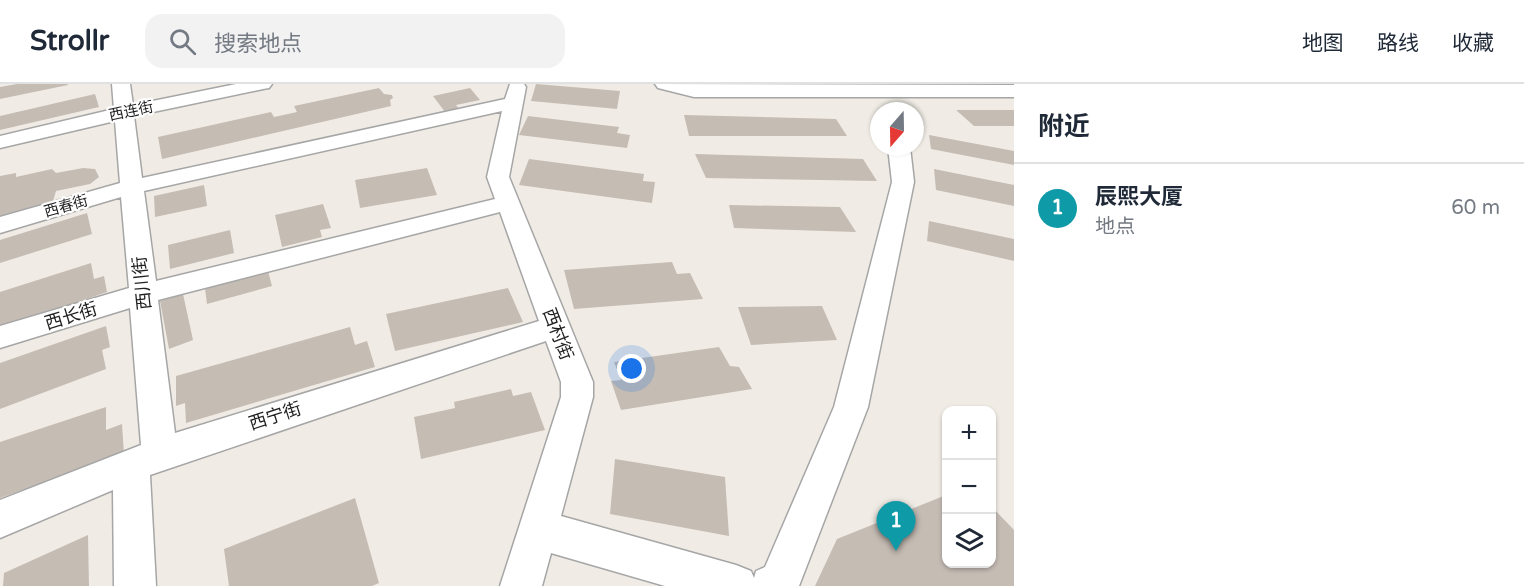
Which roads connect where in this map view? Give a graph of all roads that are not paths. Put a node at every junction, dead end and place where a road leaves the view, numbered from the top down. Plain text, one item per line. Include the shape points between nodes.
1 (121, 84) edge
2 (263, 84) edge
3 (664, 84) edge
4 (892, 87) edge
5 (1014, 91) edge
6 (516, 93) edge
7 (901, 102) edge
8 (123, 113) junction
9 (0, 142) edge
10 (900, 156) edge
11 (131, 187) junction
12 (508, 203) junction
13 (0, 225) edge
14 (143, 294) junction
15 (555, 327) junction
16 (0, 337) edge
17 (145, 460) junction
18 (0, 519) edge
19 (540, 530) junction
20 (135, 586) edge
21 (521, 586) edge
22 (736, 586) edge
23 (771, 586) edge

1 - 8 street, 西川街
2 - 8 street, 西连街
3 - 4 street via 694,91
4 - 5 street
4 - 7 street via 902,97
6 - 11 street, 西春街
6 - 12 street, 西村街 via 498,177
8 - 9 street, 西连街
8 - 11 street, 西川街
10 - 23 street via 903,182 851,406 780,582
11 - 13 street, 西春街
11 - 14 street, 西川街
12 - 14 street, 西长街
12 - 15 street, 西村街
14 - 16 street, 西长街
14 - 17 street, 西川街
15 - 17 street, 西宁街
15 - 19 street, 西村街 via 577,382 577,397
17 - 18 street, 西宁街
17 - 20 street, 西川街
19 - 21 street, 西村街
19 - 22 street

